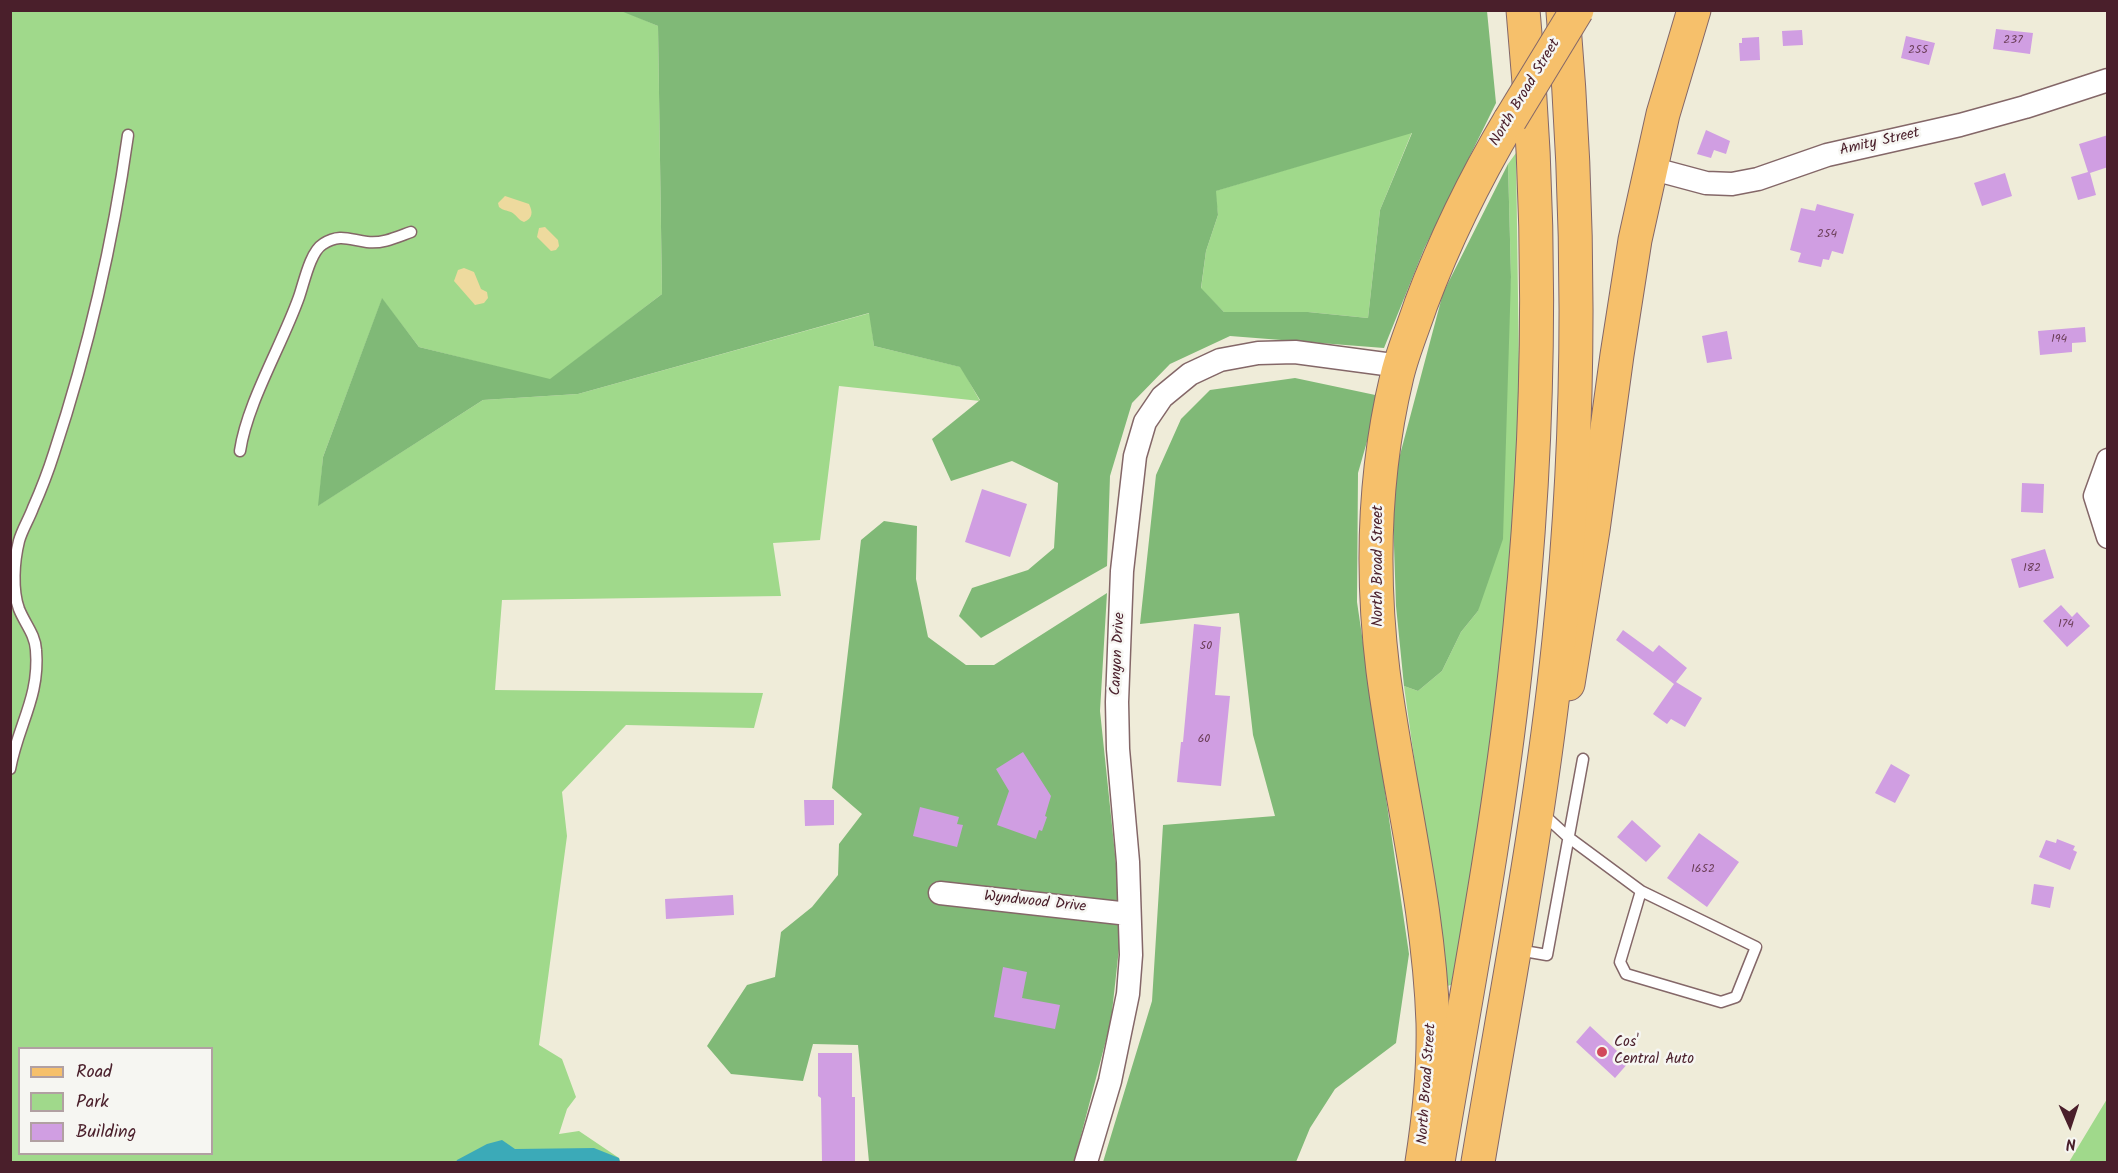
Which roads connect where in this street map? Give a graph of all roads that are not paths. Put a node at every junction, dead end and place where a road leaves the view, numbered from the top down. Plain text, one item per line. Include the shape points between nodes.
1 (1523, 10) edge
2 (1563, 10) edge
3 (1577, 10) edge
4 (1694, 10) edge
5 (2108, 80) edge
6 (128, 135) dead end
7 (1650, 168) junction
8 (411, 232) dead end
9 (1400, 366) junction
10 (240, 452) dead end
11 (2108, 460) edge
12 (2108, 537) edge
13 (19, 540) junction
14 (10, 552) edge
15 (1548, 730) junction
16 (1583, 759) dead end
17 (10, 769) edge
18 (1538, 810) junction
19 (1569, 837) junction
20 (1641, 891) junction
21 (940, 893) dead end
22 (1129, 914) junction
23 (1514, 949) junction
24 (1086, 1162) edge
25 (1422, 1162) edge
26 (1437, 1162) edge
27 (1478, 1162) edge

1 - 26 main road via 1536,264 1534,417 1526,567 1497,812
2 - 15 main road via 1575,204 1576,371 1563,599
3 - 9 main road, North Broad Street, bridge via 1510,120 1452,227
4 - 7 main road
5 - 7 street, Amity Street via 1971,122 1827,155 1732,184 1706,183
6 - 13 lane via 119,200 86,345 42,488
7 - 15 main road via 1628,285 1570,674
8 - 10 lane via 390,240 368,242 351,237 332,239 320,246 250,416
9 - 22 street, Canyon Drive via 1295,352 1220,360 1190,374 1162,397 1145,422 1135,456 1122,571 1117,702
9 - 25 main road, North Broad Street via 1380,480 1376,594 1383,674 1423,918 1432,1004 1432,1066
11 - 12 street via 2095,496
13 - 14 lane
13 - 17 lane via 15,565 18,607 33,633 36,673 33,698
15 - 18 main road
16 - 19 lane
18 - 19 lane
18 - 23 main road
19 - 20 lane
19 - 23 lane via 1547,955
20 - 20 lane via 1620,962 1626,974 1721,1002 1736,997 1756,947
21 - 22 street, Wyndwood Drive
22 - 24 street, Canyon Drive via 1128,994
23 - 27 main road

